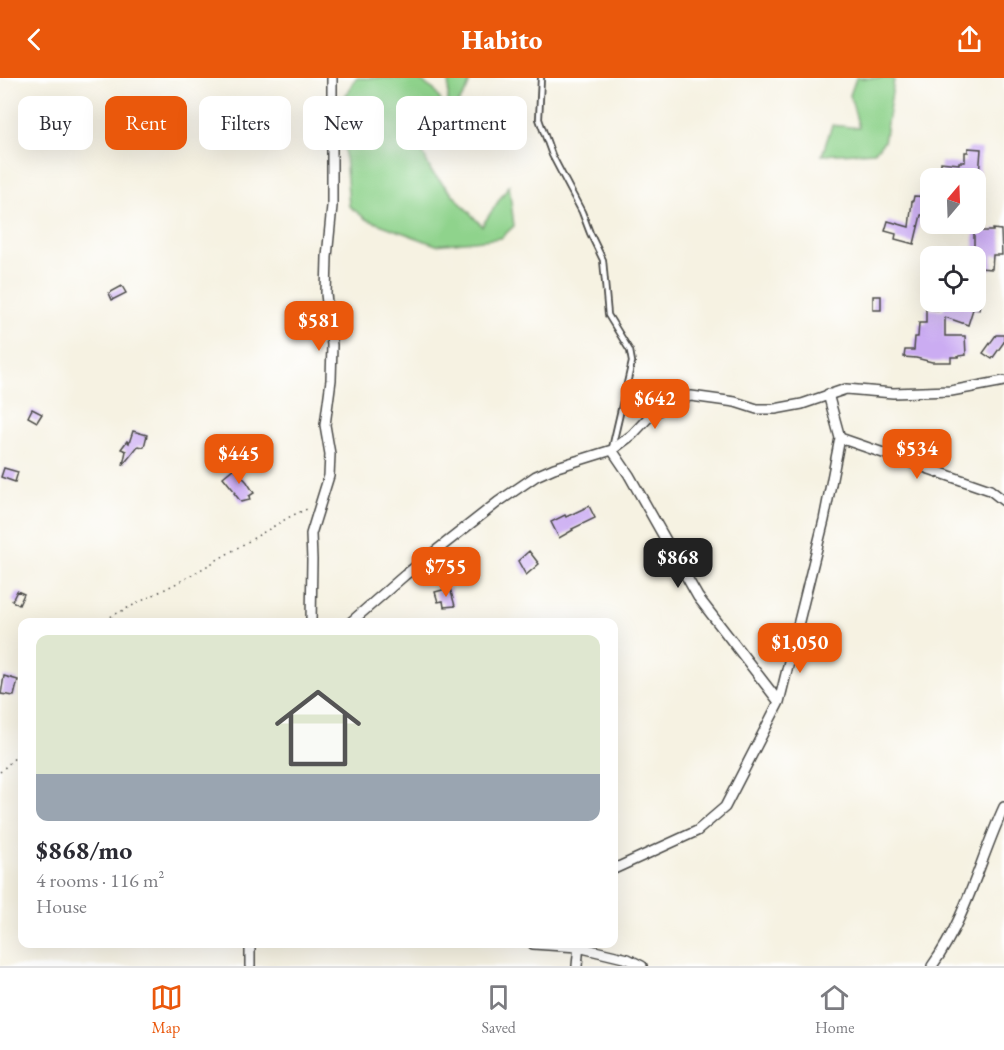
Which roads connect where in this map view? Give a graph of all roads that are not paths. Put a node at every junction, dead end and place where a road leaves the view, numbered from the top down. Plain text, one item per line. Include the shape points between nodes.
1 (332, 78) edge
2 (541, 78) edge
3 (1004, 381) edge
4 (828, 394) junction
5 (840, 438) junction
6 (612, 450) junction
7 (1004, 501) edge
8 (311, 618) edge
9 (356, 618) edge
10 (779, 702) junction
11 (1004, 807) edge
12 (618, 867) edge
13 (250, 948) edge
14 (579, 948) edge
15 (590, 948) edge
16 (250, 966) edge
17 (577, 966) edge
18 (642, 966) edge
19 (932, 966) edge

1 - 8 street via 332,206 326,294 333,345 325,425 330,454 329,476 311,534
2 - 6 lane via 539,119 552,155 603,260 608,315 630,351 632,362
3 - 4 street via 951,391 893,393 846,389
4 - 5 street
4 - 6 street via 775,409 691,396 674,400
5 - 7 street via 990,490
5 - 10 street
6 - 9 street via 536,476 405,575
6 - 10 street via 698,597
10 - 12 street via 725,807 697,831
11 - 19 street via 945,947
13 - 16 street
14 - 17 street
15 - 18 street

